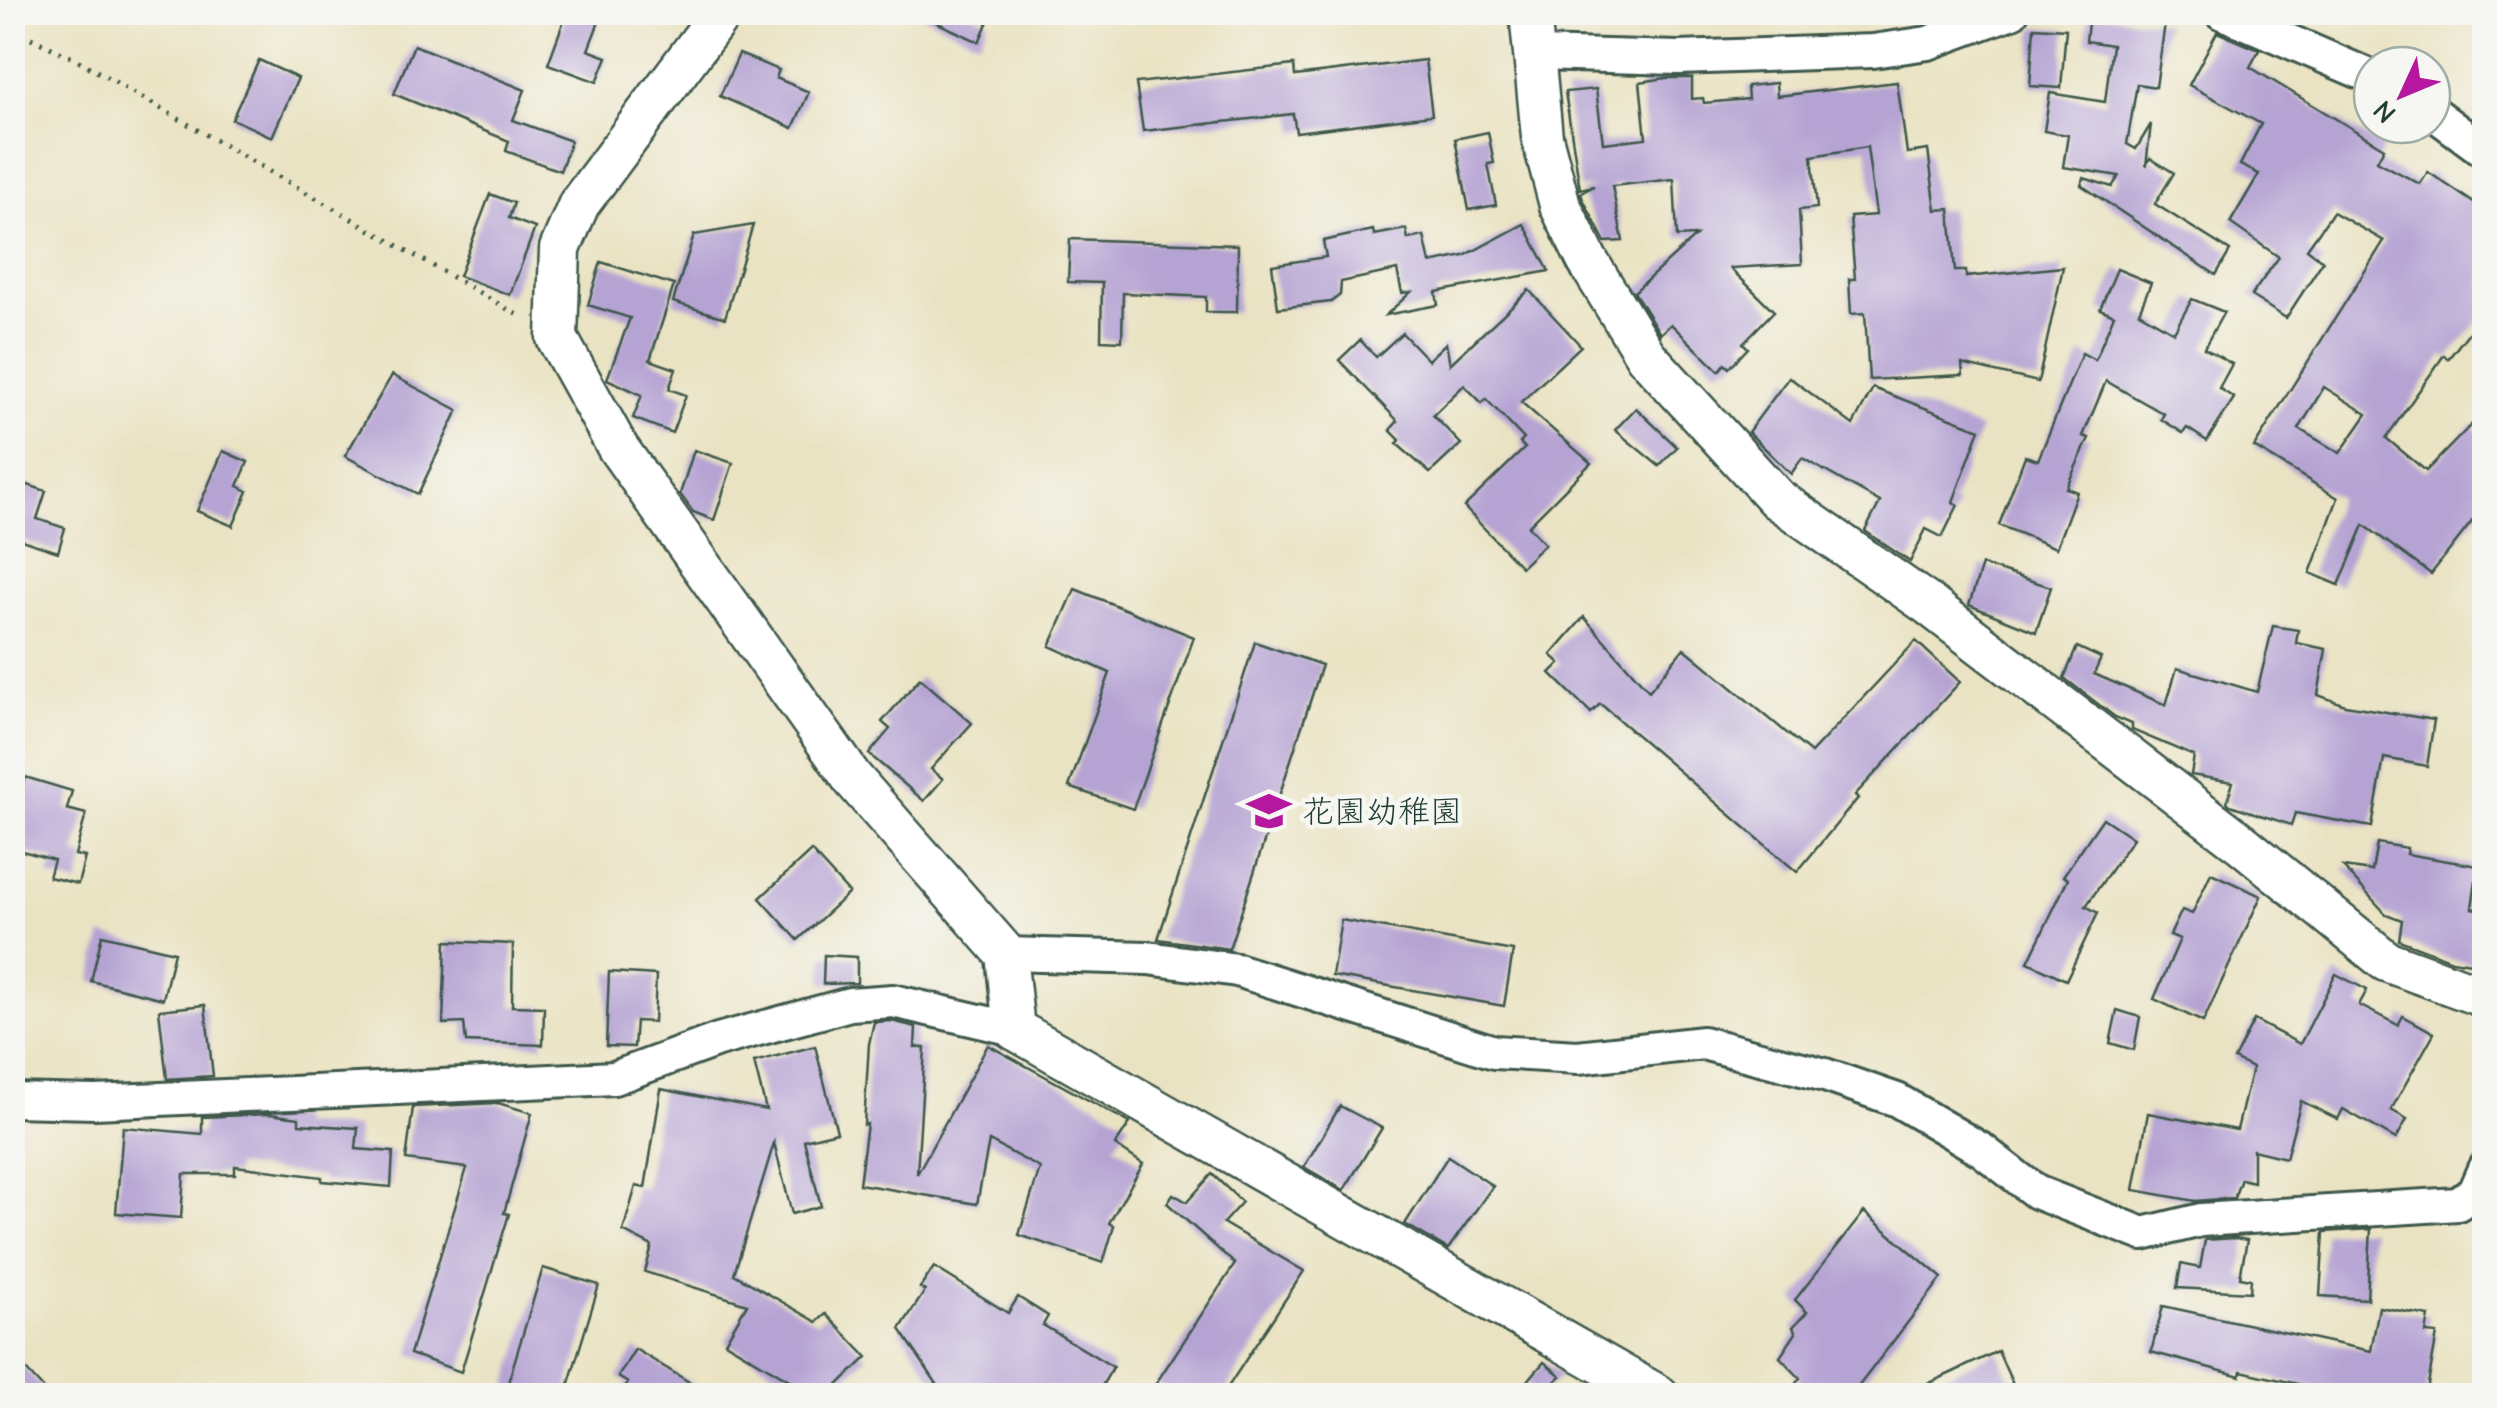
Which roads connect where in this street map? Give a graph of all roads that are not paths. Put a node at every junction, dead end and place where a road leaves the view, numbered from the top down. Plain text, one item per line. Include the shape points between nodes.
1 (722, 12) edge
2 (1530, 12) edge
3 (2012, 12) edge
4 (2222, 12) edge
5 (1536, 54) junction
6 (2352, 68) edge
7 (2452, 127) edge
8 (2484, 151) edge
9 (1006, 954) junction
10 (2484, 997) edge
11 (1014, 1029) junction
12 (12, 1100) edge
13 (2484, 1170) edge
14 (1659, 1396) edge

1 - 9 street via 579,204 560,248 556,338 618,448 852,778
2 - 5 street
3 - 5 street via 1928,43 1873,51 1680,58
4 - 6 street
5 - 10 street via 1542,137 1560,205 1587,260 1646,356 1777,500 1928,604 2386,961
7 - 8 street
9 - 11 street
9 - 13 street via 1148,958 1237,970 1494,1052 1578,1058 1703,1044 1897,1100 1982,1150 2036,1192 2143,1234 2201,1220 2458,1204 2474,1192
11 - 12 street via 893,1001 850,1004 614,1078 95,1102
11 - 14 street

